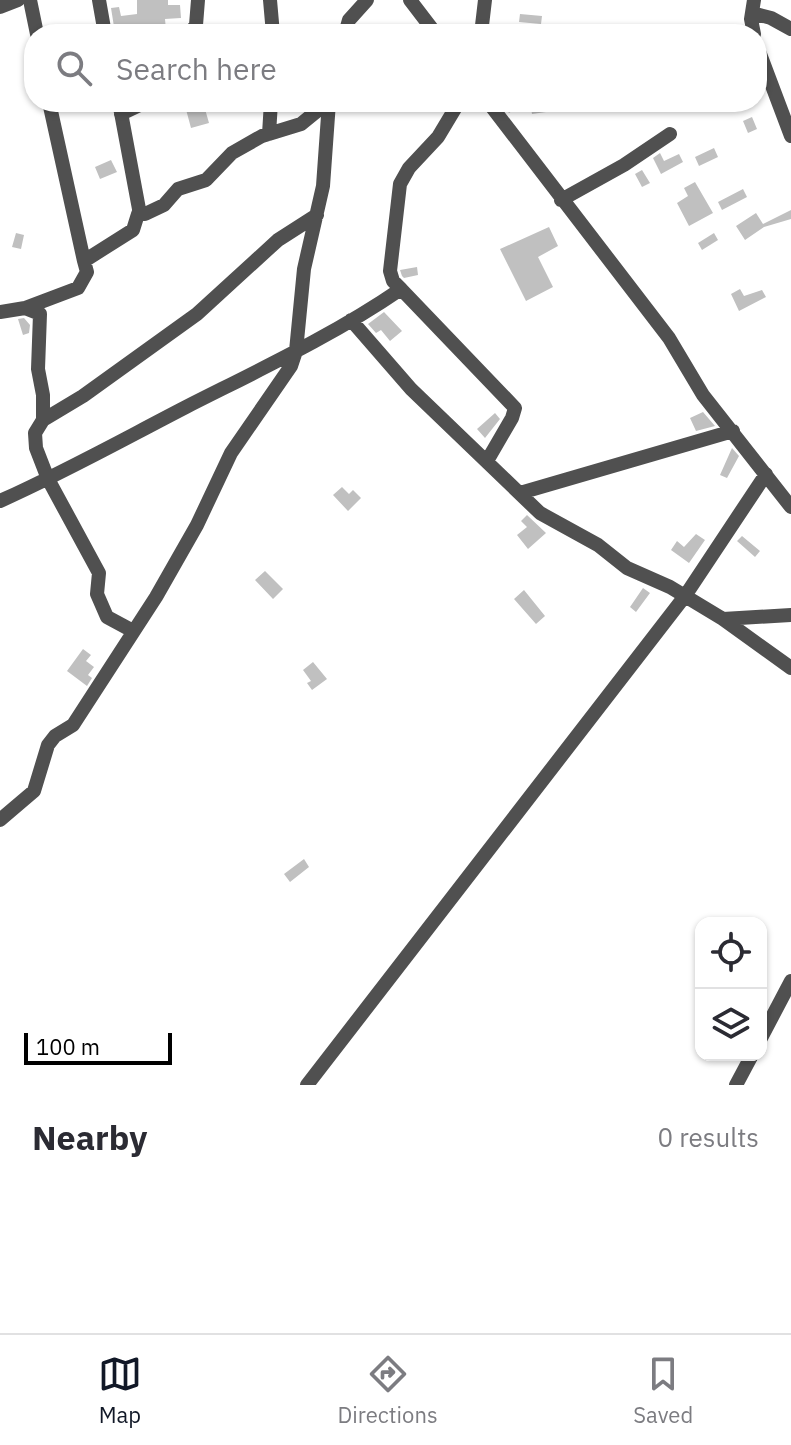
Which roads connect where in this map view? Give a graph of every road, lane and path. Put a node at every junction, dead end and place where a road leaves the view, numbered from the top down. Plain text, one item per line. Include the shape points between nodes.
1 (18, 0) edge
2 (30, 0) edge
3 (99, 0) edge
4 (198, 0) edge
5 (270, 0) edge
6 (367, 0) edge
7 (410, 0) edge
8 (485, 0) edge
9 (753, 6) edge
10 (0, 7) edge
11 (35, 24) edge
12 (103, 24) edge
13 (196, 24) edge
14 (272, 24) edge
15 (348, 24) edge
16 (428, 24) edge
17 (482, 24) edge
18 (791, 29) edge
19 (767, 72) edge
20 (51, 112) edge
21 (121, 112) edge
22 (270, 112) edge
23 (316, 112) edge
24 (328, 112) edge
25 (453, 112) edge
26 (495, 112) edge
27 (269, 134) junction
28 (670, 134) dead end
29 (791, 136) edge
30 (561, 200) junction
31 (142, 213) junction
32 (317, 215) junction
33 (84, 261) junction
34 (401, 289) junction
35 (25, 308) junction
36 (0, 312) edge
37 (351, 320) junction
38 (296, 351) junction
39 (43, 420) junction
40 (733, 431) junction
41 (487, 461) junction
42 (766, 474) junction
43 (48, 479) junction
44 (520, 493) junction
45 (0, 501) edge
46 (791, 507) edge
47 (685, 596) junction
48 (791, 615) edge
49 (723, 619) junction
50 (133, 631) junction
51 (791, 668) edge
52 (0, 820) edge
53 (791, 981) edge
54 (767, 1027) edge
55 (749, 1061) edge
56 (307, 1085) edge
57 (736, 1085) edge

1 - 10 street
2 - 11 street
3 - 12 street
4 - 13 street
5 - 14 street
6 - 15 street
7 - 16 street
8 - 17 street
9 - 18 street
19 - 29 street
20 - 33 street
21 - 31 street
22 - 27 street
23 - 27 street via 301,124
24 - 32 street
25 - 34 street via 400,184 390,271
26 - 30 street
27 - 31 street via 232,153 206,180 178,189 164,205
28 - 30 street
30 - 40 street via 669,338 703,395
31 - 33 street via 133,230
32 - 38 street via 304,269
32 - 39 street via 278,240 197,314
33 - 35 street via 87,272 78,288
34 - 37 street
34 - 41 street via 515,408
35 - 36 street
35 - 39 street via 40,314
37 - 38 street
37 - 41 street via 411,389
38 - 43 street
38 - 50 street via 231,453 197,525
39 - 43 street via 35,433 36,448
40 - 42 street
40 - 44 street
41 - 44 street
42 - 46 street
42 - 47 street
43 - 45 street
43 - 50 street via 99,573 97,594 107,617
44 - 47 street via 540,513 627,568
47 - 49 street
47 - 56 street
48 - 49 street
49 - 51 street
50 - 52 street via 73,725 48,745 34,791
53 - 54 street
55 - 57 street

